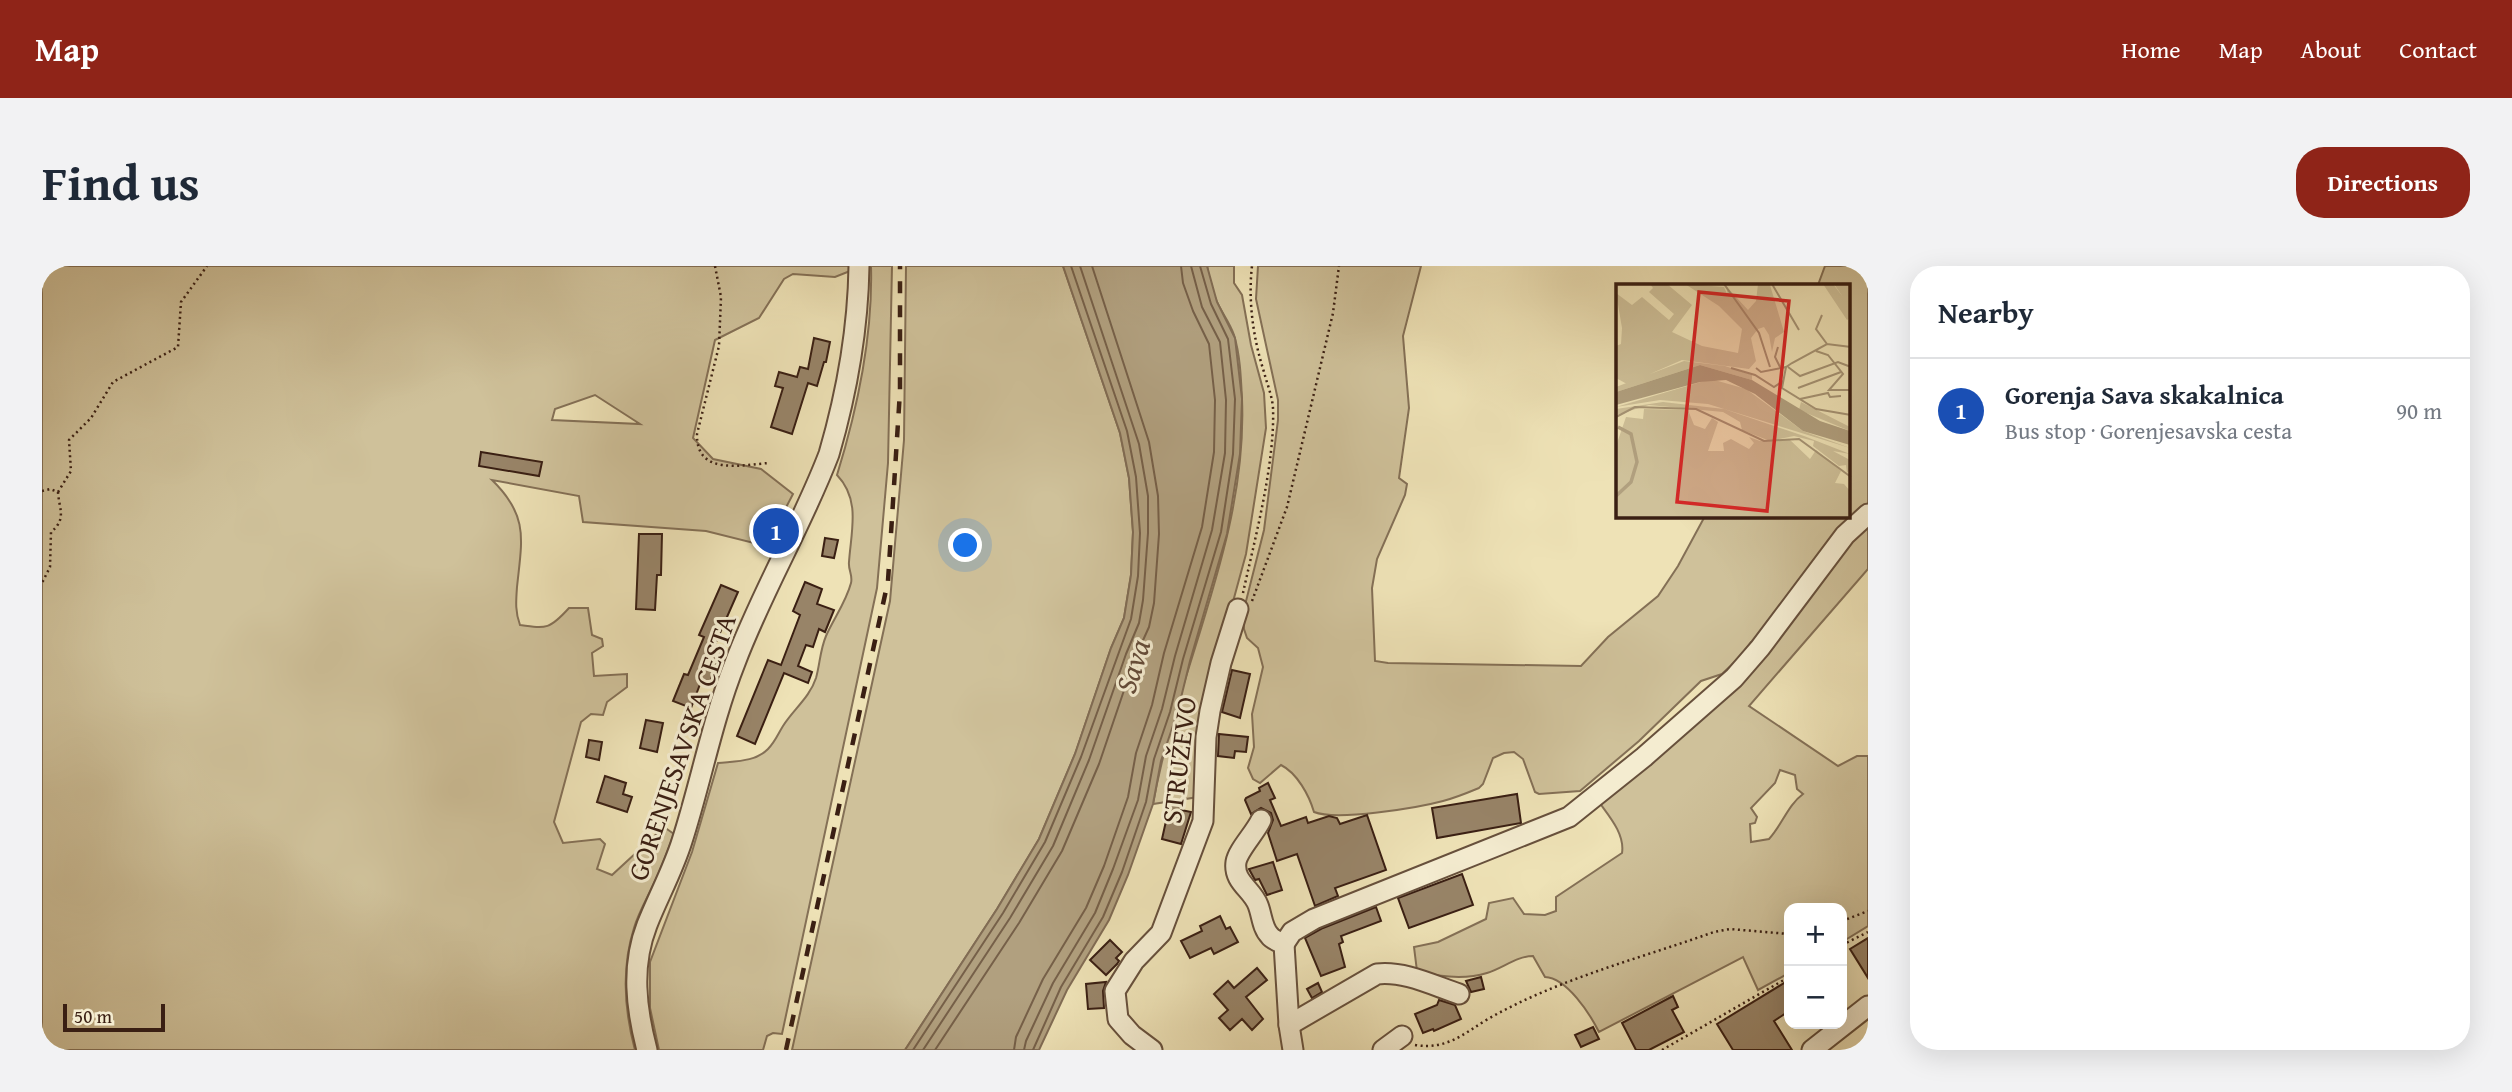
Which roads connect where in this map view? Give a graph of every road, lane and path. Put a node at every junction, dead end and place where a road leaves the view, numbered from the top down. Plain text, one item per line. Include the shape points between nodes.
1 (57, 266) edge
2 (208, 266) edge
3 (715, 266) edge
4 (859, 266) edge
5 (1252, 266) edge
6 (1339, 266) edge
7 (42, 280) edge
8 (769, 463) dead end
9 (42, 491) edge
10 (58, 492) junction
11 (1868, 514) edge
12 (42, 583) edge
13 (1245, 606) junction
14 (1261, 820) dead end
15 (1868, 911) edge
16 (1847, 918) edge
17 (1868, 932) edge
18 (1784, 933) edge
19 (1847, 942) edge
20 (1284, 944) junction
21 (1784, 980) edge
22 (1459, 994) dead end
23 (1868, 1006) edge
24 (1289, 1025) junction
25 (1402, 1036) joint
26 (647, 1050) edge
27 (1152, 1050) edge
28 (1293, 1050) edge
29 (1383, 1050) edge
30 (1662, 1050) edge
31 (1812, 1050) edge

1 - 7 path
2 - 10 path via 181,302 178,347 113,382 91,418 69,440 71,471
3 - 8 path via 722,297 719,346 696,446 704,459 718,465
4 - 26 street, GORENJESAVSKA CESTA via 855,345 829,454 735,661 690,818 646,927 636,984
5 - 13 path via 1249,296 1273,408
6 - 13 path via 1333,313 1287,508
9 - 10 path
10 - 12 path via 63,513 51,532 50,566
11 - 20 street via 1845,535 1734,678 1569,817 1314,919 1292,932
13 - 27 street, STRUŽEVO via 1221,663 1210,711 1203,821 1161,933 1134,961 1115,991 1118,1019
14 - 20 street via 1240,851 1236,872 1255,898 1270,937
15 - 16 path
17 - 19 path
18 - 25 path via 1714,932 1550,988 1454,1041 1432,1048 1415,1045
20 - 24 street
21 - 30 path
22 - 24 street via 1407,976 1377,974
23 - 31 street
24 - 28 street
25 - 29 street

